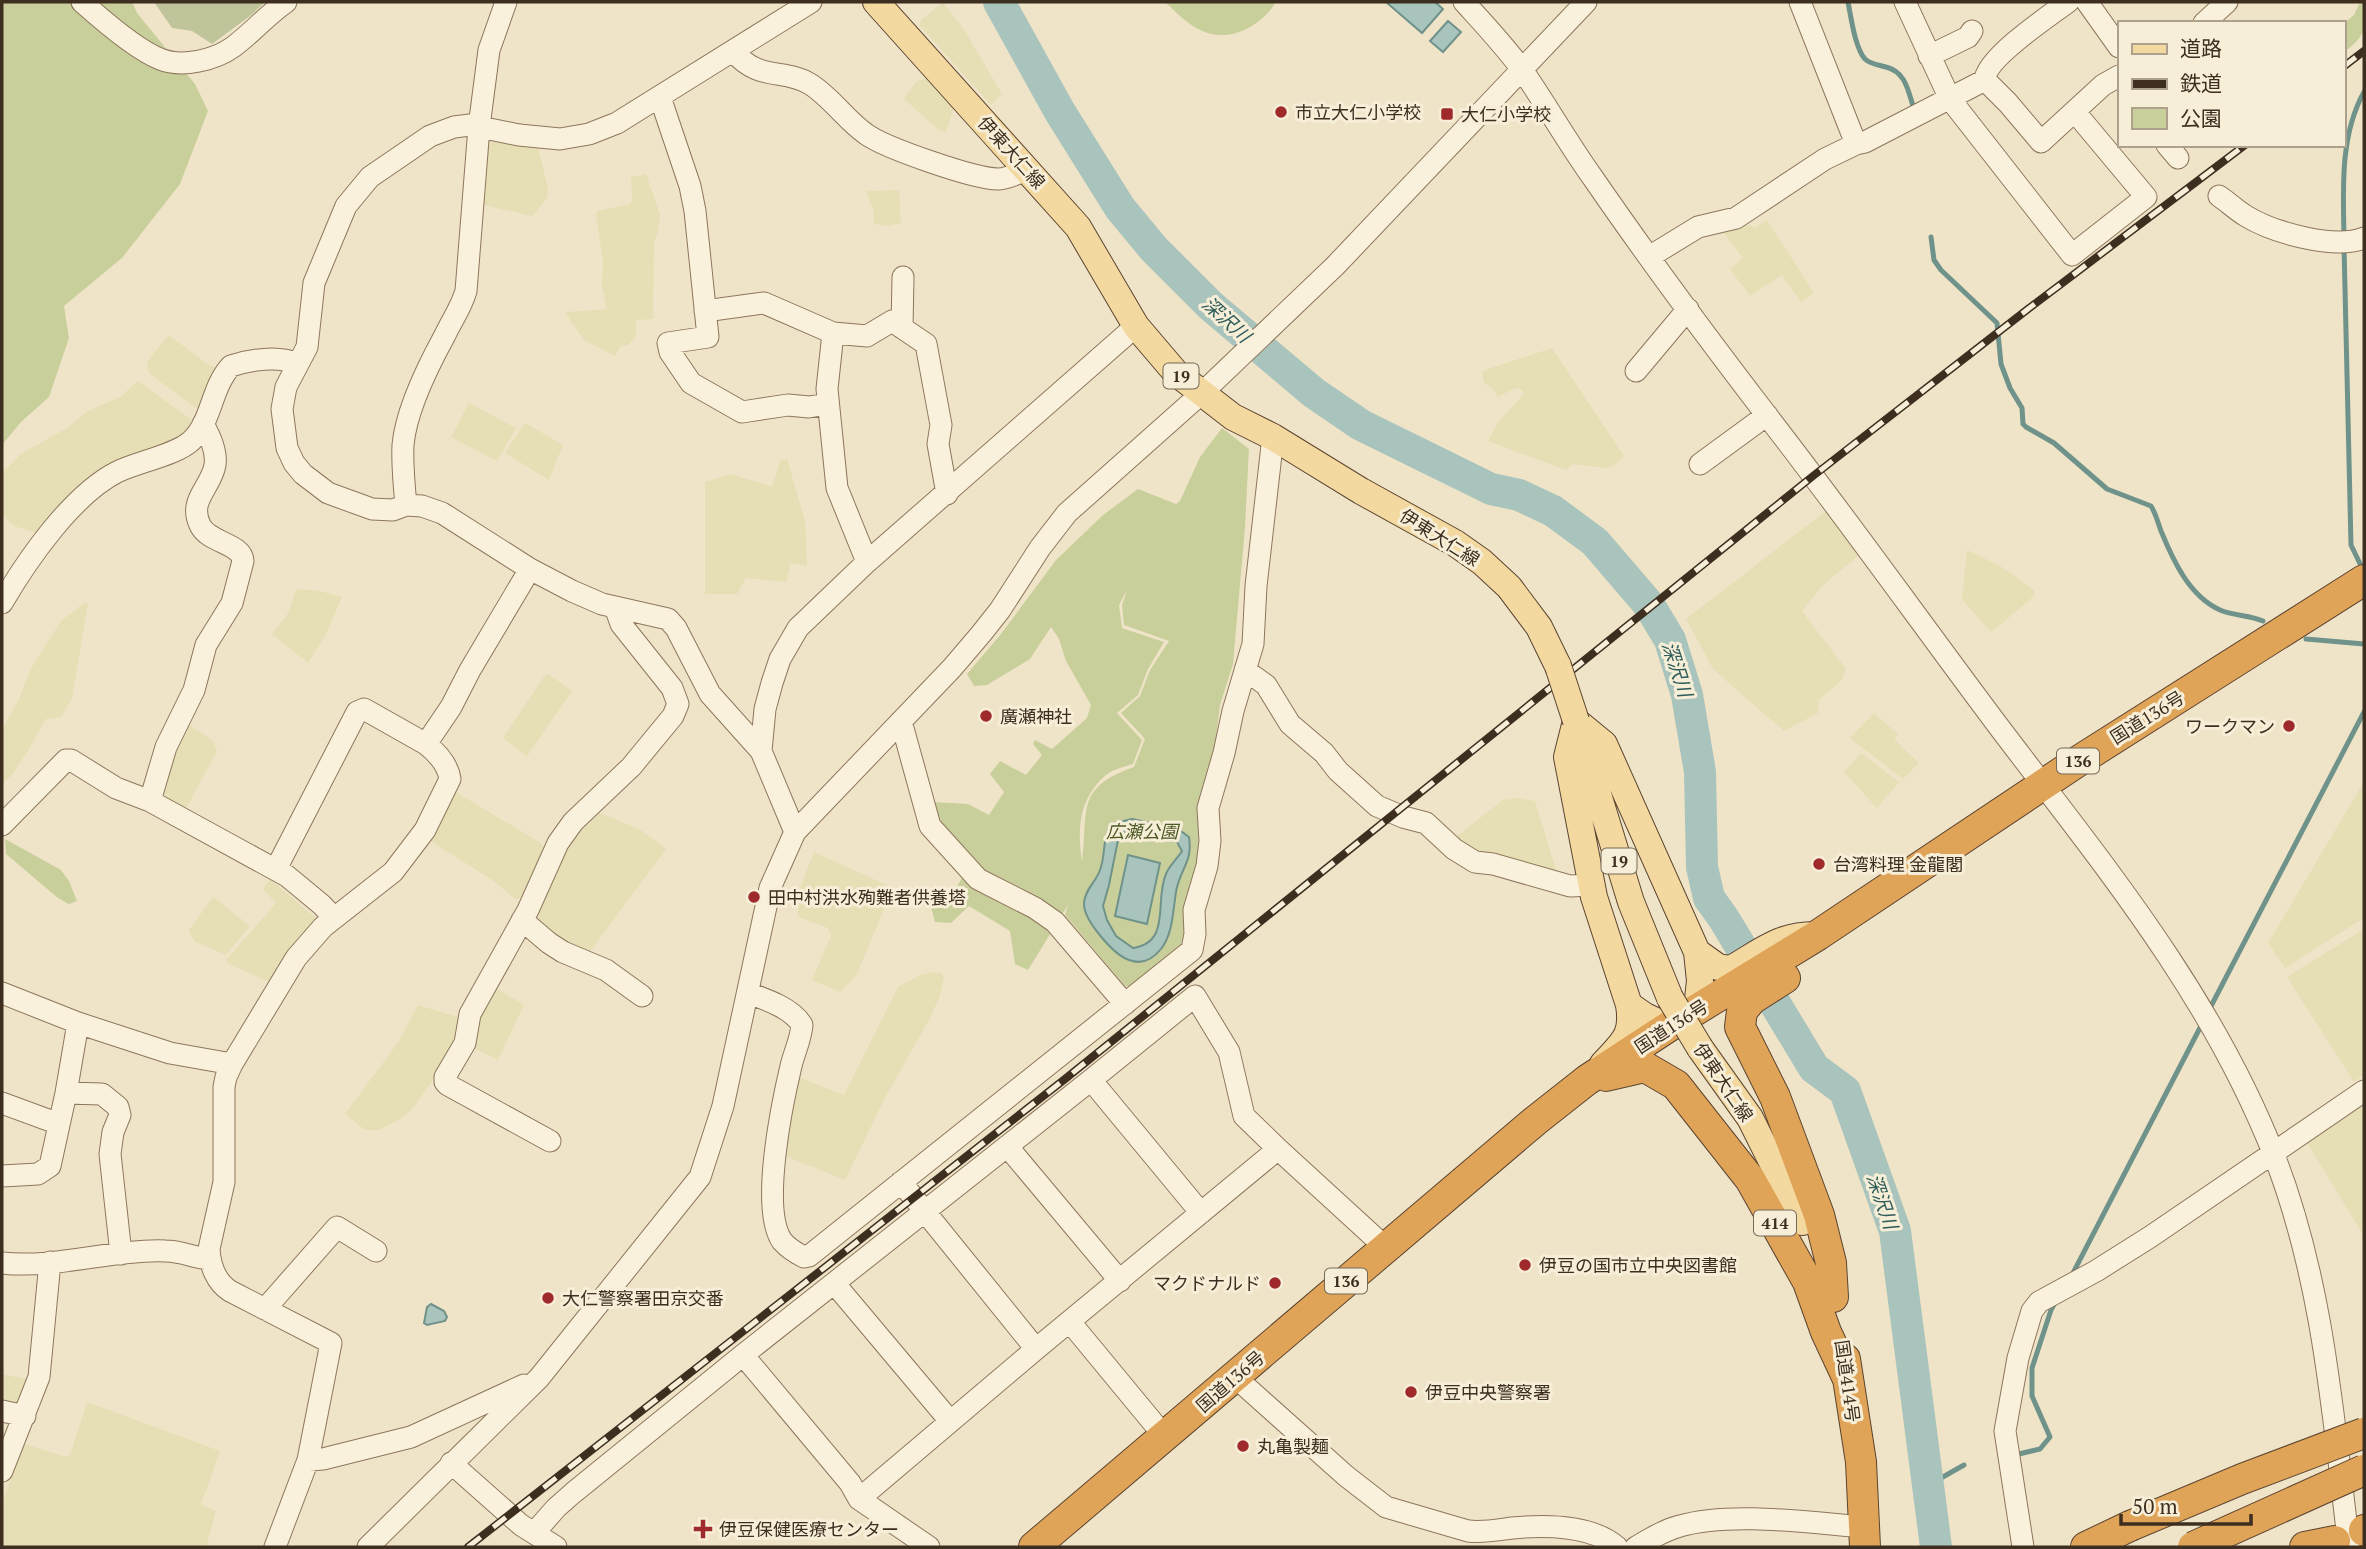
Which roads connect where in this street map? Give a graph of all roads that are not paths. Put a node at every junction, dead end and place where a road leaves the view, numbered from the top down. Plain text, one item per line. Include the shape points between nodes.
1 (82, 2) edge
2 (286, 2) edge
3 (506, 2) edge
4 (811, 2) edge
5 (876, 2) edge
6 (1464, 2) edge
7 (1586, 2) edge
8 (1800, 2) edge
9 (1905, 2) edge
10 (2068, 2) edge
11 (2087, 2) edge
12 (2227, 2) edge
13 (2206, 21) edge
14 (1972, 31) dead end
15 (2118, 46) edge
16 (733, 51) junction
17 (1929, 56) junction
18 (1521, 69) junction
19 (2118, 77) edge
20 (1985, 80) junction
21 (660, 97) junction
22 (1950, 99) junction
23 (2075, 111) junction
24 (479, 127) junction
25 (1856, 144) junction
26 (1028, 169) junction
27 (2219, 196) dead end
28 (2360, 239) edge
29 (1649, 257) junction
30 (903, 277) dead end
31 (1688, 309) junction
32 (705, 311) junction
33 (1136, 326) junction
34 (902, 328) junction
35 (833, 333) junction
36 (297, 364) junction
37 (1636, 371) dead end
38 (1202, 393) junction
39 (827, 404) junction
40 (1767, 415) junction
41 (203, 424) junction
42 (1273, 437) junction
43 (1700, 464) dead end
44 (947, 494) junction
45 (406, 505) junction
46 (867, 562) junction
47 (530, 569) junction
48 (2361, 582) edge
49 (2, 603) edge
50 (615, 607) junction
51 (1245, 670) junction
52 (901, 721) junction
53 (1576, 722) junction
54 (426, 744) junction
55 (761, 751) junction
56 (2043, 785) junction
57 (150, 802) junction
58 (2, 825) edge
59 (795, 832) junction
60 (276, 869) junction
61 (1592, 885) junction
62 (334, 918) junction
63 (522, 920) junction
64 (1697, 952) junction
65 (1742, 983) junction
66 (2, 993) edge
67 (748, 993) junction
68 (642, 996) dead end
69 (1125, 1004) junction
70 (1629, 1005) junction
71 (1678, 1011) junction
72 (78, 1023) junction
73 (232, 1065) junction
74 (1091, 1080) junction
75 (1587, 1080) junction
76 (1676, 1085) junction
77 (2364, 1091) edge
78 (66, 1093) junction
79 (2, 1103) edge
80 (59, 1124) junction
81 (550, 1141) dead end
82 (1007, 1146) junction
83 (1278, 1149) junction
84 (2274, 1153) junction
85 (2, 1176) edge
86 (901, 1182) junction
87 (925, 1211) junction
88 (1201, 1213) junction
89 (1802, 1222) joint
90 (1385, 1247) junction
91 (376, 1251) dead end
92 (121, 1254) junction
93 (209, 1259) junction
94 (50, 1262) junction
95 (2, 1263) edge
96 (1120, 1281) junction
97 (834, 1283) junction
98 (1833, 1297) junction
99 (265, 1310) junction
100 (1070, 1322) junction
101 (1036, 1349) junction
102 (743, 1355) junction
103 (1235, 1377) junction
104 (1847, 1377) junction
105 (539, 1378) junction
106 (2, 1411) edge
107 (25, 1416) junction
108 (2364, 1417) edge
109 (950, 1421) junction
110 (2334, 1426) junction
111 (2364, 1433) edge
112 (1165, 1437) junction
113 (308, 1460) junction
114 (451, 1463) junction
115 (2364, 1470) edge
116 (2, 1471) edge
117 (859, 1499) junction
118 (534, 1534) junction
119 (1865, 1537) edge
120 (2342, 1544) edge
121 (275, 1547) edge
122 (368, 1547) edge
123 (556, 1547) edge
124 (929, 1547) edge
125 (1034, 1547) edge
126 (1617, 1547) edge
127 (1636, 1547) edge
128 (2023, 1547) edge
129 (2086, 1547) edge
130 (2193, 1547) edge
131 (2305, 1547) edge

1 - 2 street via 142,49 161,60 182,63 231,48
3 - 24 street via 489,50
4 - 16 street
5 - 26 main road, 伊東大仁線 / 19
6 - 18 street
7 - 18 street
8 - 25 street
9 - 17 street
10 - 20 street via 2003,52
11 - 15 street
12 - 13 street
14 - 17 street via 1969,37
16 - 21 street
16 - 26 street via 756,69 810,84 866,134 892,148 987,178 1009,177
17 - 22 street
18 - 29 street
18 - 38 street via 1322,278
19 - 23 street
20 - 22 street
20 - 23 street via 2041,142
21 - 24 street via 617,123 561,139
21 - 32 street via 690,186
22 - 23 street via 2071,255 2146,197
22 - 25 street
24 - 36 street via 454,127 430,136 357,190 336,226 314,283 307,347
24 - 45 street via 466,291 407,422 403,444
25 - 29 street via 1825,159 1736,218 1698,227
26 - 33 main road, 伊東大仁線 / 19 via 1077,227
27 - 28 street via 2246,216 2275,229 2326,241
29 - 31 street
30 - 34 street
31 - 37 street
31 - 40 street
32 - 35 street via 764,303
32 - 39 street via 708,337 668,343 691,383 742,412
33 - 38 main road, 伊東大仁線 / 19 via 1176,373
33 - 44 street
34 - 35 street via 892,321 867,336
34 - 44 street via 926,344 941,425 938,444
35 - 39 street
36 - 41 street via 275,360 231,366
36 - 45 street via 282,409 287,448 294,463 328,493 350,502 372,509
38 - 42 main road, 伊東大仁線 / 19 via 1233,417
38 - 52 street via 1067,513 981,634
39 - 46 street via 837,488
40 - 43 street
40 - 56 street
41 - 49 street via 191,441 178,449 123,469 80,498
41 - 57 street via 215,464 196,502 198,522 203,532 239,551 243,561 232,603 206,645 194,690 166,747
42 - 51 street via 1253,644
42 - 53 main road, 伊東大仁線 / 19, bridge via 1455,542 1509,587 1558,666
44 - 46 street
45 - 47 street via 442,513
46 - 55 street via 789,640 765,709
47 - 50 street via 572,592
47 - 54 street
48 - 56 highway, 国道136号 / 136
50 - 55 street via 673,623 710,694
50 - 63 street via 621,624 672,688 677,711 631,767 565,832
51 - 61 street via 1266,685 1290,724 1377,806 1426,823 1475,862 1570,886
51 - 69 street via 1208,808 1210,842 1194,910 1192,950
52 - 59 street
52 - 69 street via 930,826 978,879 1055,922
53 - 61 main road via 1567,757
53 - 64 main road via 1604,744
53 - 71 main road, 伊東大仁線 / 19 via 1632,902
54 - 60 street via 372,712 360,710
54 - 62 street via 450,773 431,819 393,872
55 - 59 street
56 - 65 highway, 国道136号 / 136 via 1857,909 1819,956 1804,944
56 - 84 street via 2166,950 2243,1086
57 - 58 street via 66,760
57 - 60 street
59 - 67 street via 770,888
60 - 62 street
61 - 70 main road
62 - 73 street via 296,958
63 - 68 street via 563,952 606,970
63 - 81 street via 470,1014 465,1043 444,1079
64 - 65 main road
64 - 71 main road via 1700,981
65 - 71 highway, 国道136号 / 136
65 - 98 highway, 414 via 1740,1027 1775,1097 1819,1215 1831,1263
66 - 72 street
67 - 86 street via 795,1016 802,1025 785,1094 773,1183 781,1240 809,1256
67 - 105 street via 723,1106 700,1177
69 - 86 street
70 - 71 main road via 1645,1016
70 - 75 main road via 1632,1022 1625,1040
71 - 75 highway, 国道136号 / 136
71 - 76 highway, 414 via 1670,1061
71 - 89 main road, 伊東大仁線 / 19, bridge via 1750,1118
72 - 73 street via 170,1053
72 - 78 street
73 - 93 street via 224,1087 223,1182
74 - 82 street
74 - 83 street via 1195,996 1229,1052 1244,1116
74 - 88 street
75 - 76 highway via 1646,1067
75 - 90 highway, 国道136号 / 136
76 - 104 highway, 414 via 1750,1179 1808,1282
77 - 84 street
78 - 80 street
78 - 92 street via 102,1094 119,1110 110,1154
79 - 80 street
80 - 85 street via 47,1169 38,1174
82 - 87 street
82 - 96 street
83 - 88 street
83 - 90 street
84 - 110 street via 2309,1265
84 - 128 street via 2150,1237 2051,1294 2032,1311 2005,1431
86 - 87 street
87 - 97 street
87 - 101 street
88 - 96 street
89 - 98 highway, 国道414号 / 414
90 - 103 highway, 国道136号 / 136
91 - 99 street via 337,1227
92 - 93 street via 168,1251
92 - 94 street
93 - 99 street via 222,1286
94 - 95 street
94 - 107 street via 40,1377
96 - 100 street
97 - 102 street
97 - 109 street
98 - 104 highway, 国道414号 / 414
99 - 113 street via 331,1343
100 - 101 street
100 - 112 street
101 - 109 street
102 - 117 street
102 - 118 street via 573,1493
103 - 112 highway, 国道136号 / 136
103 - 126 street via 1386,1507 1481,1533 1522,1527 1573,1529 1594,1533
104 - 119 highway, 国道414号 / 414 via 1861,1462
105 - 113 street via 411,1437
105 - 114 street
106 - 107 street
107 - 116 street
108 - 110 street
109 - 117 street
110 - 120 street
111 - 129 highway, bridge via 2242,1479
112 - 125 highway, 国道136号 / 136
113 - 121 street
114 - 118 street
114 - 122 street
115 - 130 highway, bridge
117 - 124 street
118 - 123 street
119 - 127 street via 1752,1519 1682,1525
120 - 131 highway

